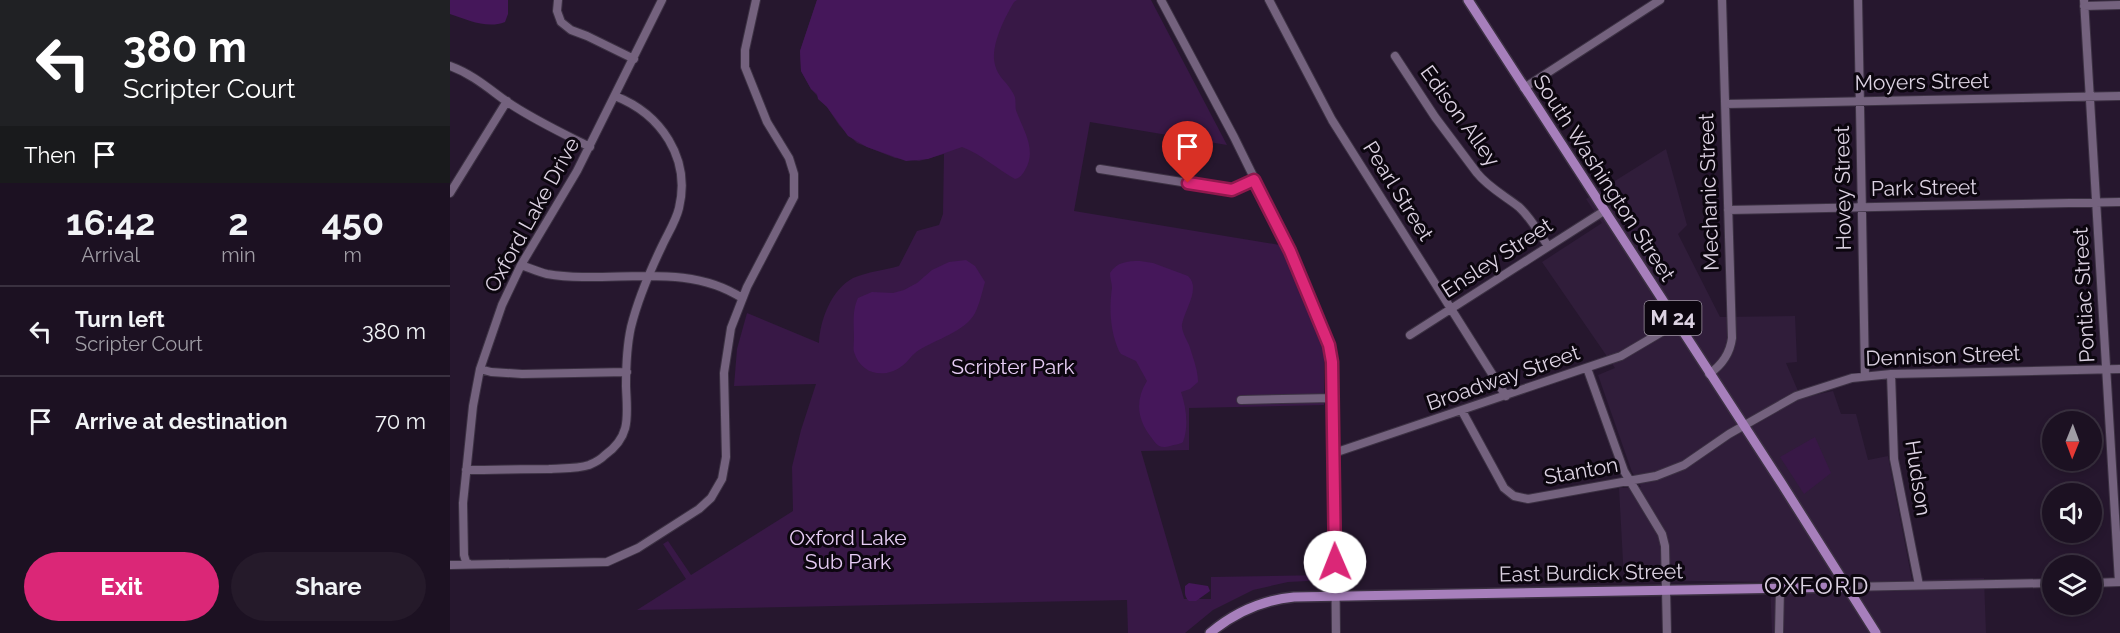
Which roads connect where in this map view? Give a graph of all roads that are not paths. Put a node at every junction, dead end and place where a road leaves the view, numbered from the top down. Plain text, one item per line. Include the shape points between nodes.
1 (558, 0) edge
2 (662, 0) edge
3 (756, 0) edge
4 (1161, 0) edge
5 (1269, 0) edge
6 (1468, 0) edge
7 (1660, 0) edge
8 (1722, 0) edge
9 (1858, 0) edge
10 (2084, 3) edge
11 (2120, 5) edge
12 (1395, 56) dead end
13 (634, 59) junction
14 (450, 66) edge
15 (1524, 88) junction
16 (615, 96) junction
17 (2090, 96) junction
18 (2120, 96) edge
19 (507, 101) junction
20 (1860, 101) junction
21 (1725, 104) junction
22 (590, 147) junction
23 (1100, 169) dead end
24 (1254, 180) junction
25 (450, 193) edge
26 (2120, 202) edge
27 (2096, 203) junction
28 (1862, 208) junction
29 (1728, 210) junction
30 (1604, 211) junction
31 (1548, 246) junction
32 (521, 265) junction
33 (649, 276) junction
34 (742, 298) junction
35 (1450, 309) junction
36 (1677, 324) junction
37 (1410, 335) dead end
38 (1587, 368) junction
39 (480, 369) junction
40 (2120, 369) edge
41 (2106, 370) junction
42 (627, 372) junction
43 (1709, 374) junction
44 (1891, 374) junction
45 (1865, 376) junction
46 (1506, 396) junction
47 (1333, 398) junction
48 (1241, 400) dead end
49 (1462, 411) junction
50 (1743, 426) junction
51 (1334, 453) junction
52 (466, 470) junction
53 (1629, 481) junction
54 (469, 564) junction
55 (450, 565) edge
56 (2120, 582) edge
57 (2042, 583) edge
58 (2102, 583) edge
59 (1919, 585) junction
60 (1846, 587) junction
61 (1780, 588) junction
62 (1666, 590) junction
63 (1336, 596) junction
64 (1210, 633) edge
65 (1336, 633) edge
66 (1667, 633) edge
67 (1779, 633) edge
68 (1876, 633) edge

1 - 13 street via 561,22 571,30
2 - 13 street, Oxford Lake Drive
3 - 34 street via 745,67 767,122 789,158 795,183 794,197
4 - 24 street
5 - 35 street, Pearl Street via 1332,120
6 - 15 main road, South Washington Street / M 24
7 - 15 street
8 - 21 street, Mechanic Street
9 - 20 street, Hovey Street
10 - 11 street
10 - 17 street, Pontiac Street
12 - 31 street, Edison Alley via 1477,173 1532,220
13 - 16 street, Oxford Lake Drive
14 - 19 street via 479,80
15 - 30 main road, South Washington Street / M 24
16 - 22 street, Oxford Lake Drive
16 - 33 street via 633,103 661,127 679,167 679,210
17 - 18 street, Moyers Street
17 - 20 street, Moyers Street
17 - 27 street, Pontiac Street
19 - 22 street
19 - 25 street
20 - 21 street, Moyers Street
20 - 28 street, Hovey Street
21 - 29 street, Mechanic Street
22 - 32 street, Oxford Lake Drive
23 - 24 street via 1232,190
24 - 47 street via 1290,251 1329,345
26 - 27 street, Park Street
27 - 28 street, Park Street
27 - 41 street, Pontiac Street
28 - 29 street, Park Street
28 - 45 street, Hovey Street
29 - 43 street, Mechanic Street via 1731,342 1724,361
30 - 31 street, Ensley Street
30 - 36 main road, South Washington Street / M 24
31 - 35 street, Ensley Street
32 - 33 street via 567,276
32 - 39 street, Oxford Lake Drive via 502,305
33 - 34 street via 714,285
33 - 42 street via 631,326
34 - 54 street via 731,328 724,374 726,457 722,479 711,498 682,521 607,562
35 - 37 street, Ensley Street
35 - 46 street, Pearl Street
36 - 38 street, Broadway Street via 1631,352
36 - 43 main road, South Washington Street / M 24
38 - 46 street, Broadway Street
38 - 53 street
39 - 42 street via 522,374
39 - 52 street, Oxford Lake Drive
40 - 41 street, Dennison Street
41 - 44 street, Dennison Street
41 - 56 street, Pontiac Street
42 - 52 street via 626,429 606,455 589,465 575,467
43 - 50 main road, South Washington Street / M 24
44 - 45 street, Dennison Street
44 - 59 street, Hudson via 1894,459
45 - 50 street, Dennison Street via 1802,393
46 - 49 street, Broadway Street
47 - 48 street
47 - 51 street
49 - 51 street, Broadway Street
49 - 53 street, Stanton via 1502,483 1516,497 1538,498
50 - 53 street, Stanton via 1670,472
50 - 60 main road, South Washington Street / M 24
51 - 63 street
52 - 54 street, Oxford Lake Drive via 464,555
53 - 62 street via 1662,534
54 - 55 street
56 - 58 street
57 - 59 street
59 - 60 street
60 - 61 main road, East Burdick Street
60 - 68 main road, M 24
61 - 62 main road, East Burdick Street
61 - 67 street
62 - 63 main road, East Burdick Street
62 - 66 street
63 - 64 main road, East Burdick Street via 1266,602 1236,615
63 - 65 street

